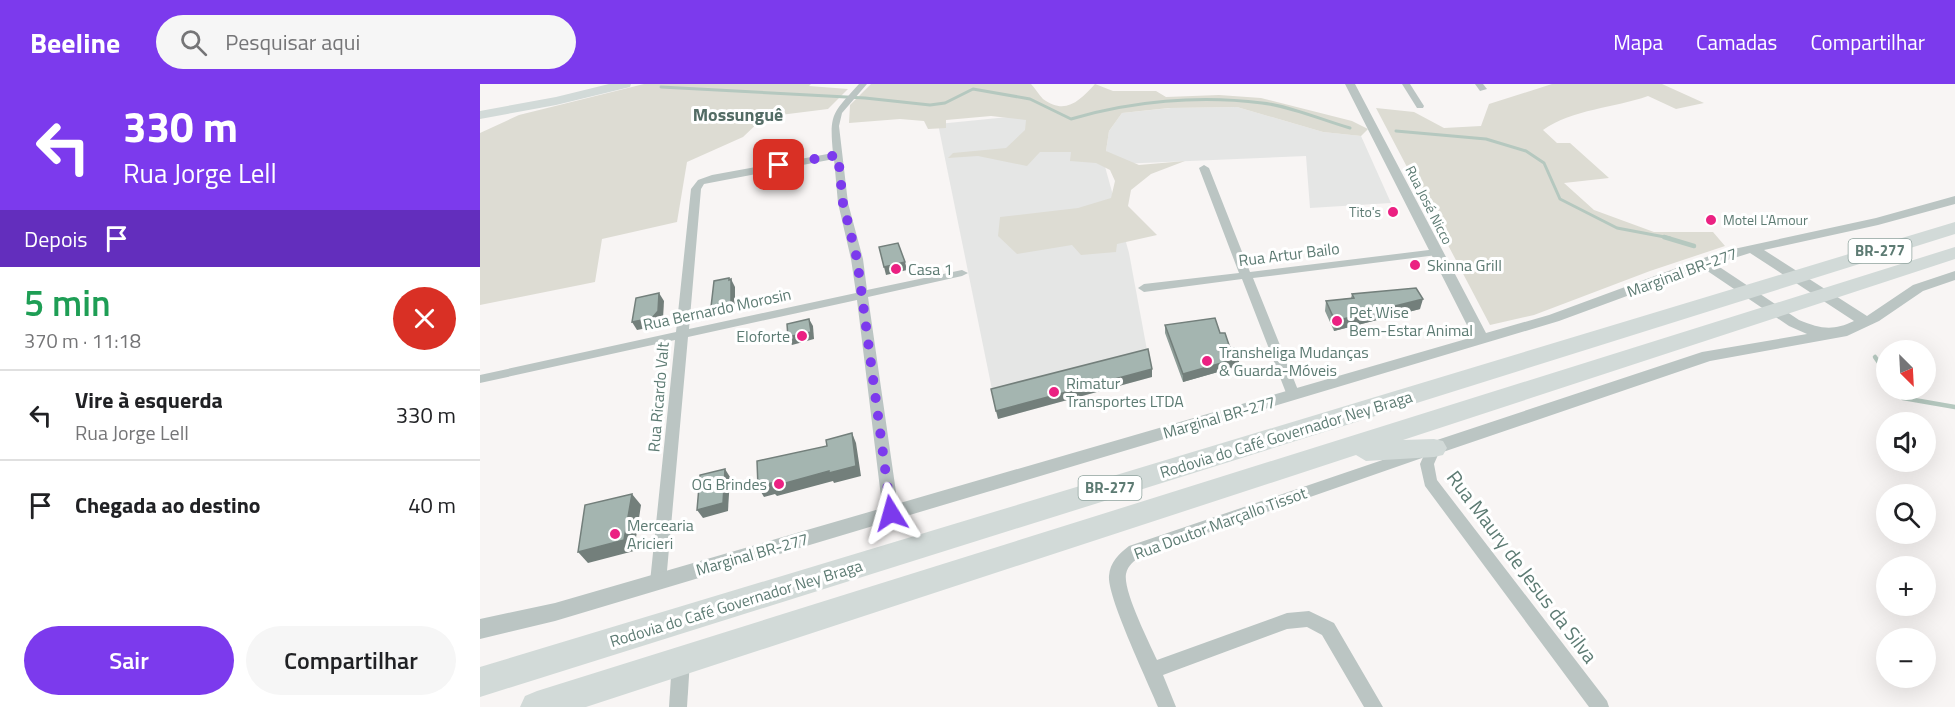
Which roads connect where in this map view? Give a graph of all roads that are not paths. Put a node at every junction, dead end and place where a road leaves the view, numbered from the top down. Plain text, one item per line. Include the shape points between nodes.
1 (625, 84) edge
2 (863, 84) edge
3 (1350, 84) edge
4 (1406, 84) edge
5 (1420, 106) dead end
6 (480, 115) edge
7 (838, 155) junction
8 (1204, 168) dead end
9 (1955, 200) edge
10 (1955, 228) edge
11 (1751, 248) junction
12 (1437, 252) junction
13 (1955, 253) edge
14 (1703, 262) junction
15 (962, 273) dead end
16 (1955, 275) edge
17 (1246, 276) junction
18 (1144, 288) dead end
19 (862, 295) junction
20 (1866, 322) junction
21 (680, 333) junction
22 (1842, 333) junction
23 (1482, 339) junction
24 (480, 379) edge
25 (1293, 395) junction
26 (1434, 448) junction
27 (1333, 452) junction
28 (891, 513) junction
29 (658, 582) junction
30 (480, 629) edge
31 (681, 661) junction
32 (1153, 670) junction
33 (480, 682) edge
34 (537, 707) edge
35 (678, 707) edge
36 (1167, 707) edge
37 (1374, 707) edge
38 (1600, 707) edge

1 - 6 main road
2 - 7 street via 835,121
3 - 12 street, Rua José Nicco
4 - 5 street
7 - 19 street via 843,203
7 - 21 street, Rua Ricardo Valt via 719,176 701,183 694,192
8 - 17 street
9 - 11 street, Marginal BR-277
10 - 33 highway, Rodovia do Café Governador Ney Braga / BR-277
11 - 14 street, Marginal BR-277
11 - 20 street
12 - 17 street, Rua Artur Bailo
12 - 23 street, Rua José Nicco
13 - 27 highway, Rodovia do Café Governador Ney Braga / BR-277
14 - 22 street via 1794,323 1810,330
14 - 23 street, Marginal BR-277 via 1577,311
15 - 19 street, Rua Bernardo Morosin
16 - 20 street via 1918,288
17 - 18 street, Rua Artur Bailo
17 - 25 street
19 - 21 street, Rua Bernardo Morosin
19 - 28 street
20 - 22 street
21 - 24 street, Rua Bernardo Morosin
21 - 29 street, Rua Ricardo Valt
22 - 26 street via 1708,356
23 - 25 street, Marginal BR-277
25 - 28 street, Marginal BR-277
26 - 27 highway
26 - 32 street, Rua Doutor Marçallo Tissot via 1135,550 1122,561 1117,576 1122,598
26 - 38 street, Rua Maury de Jesus da Silva via 1427,464 1430,482
27 - 31 highway, Rodovia do Café Governador Ney Braga / BR-277
28 - 29 street, Marginal BR-277
29 - 30 street, Marginal BR-277
31 - 34 highway, Rodovia do Café Governador Ney Braga / BR-277
31 - 35 street
32 - 36 street, Rua Doutor Marçallo Tissot
32 - 37 street via 1287,621 1309,619 1328,629

